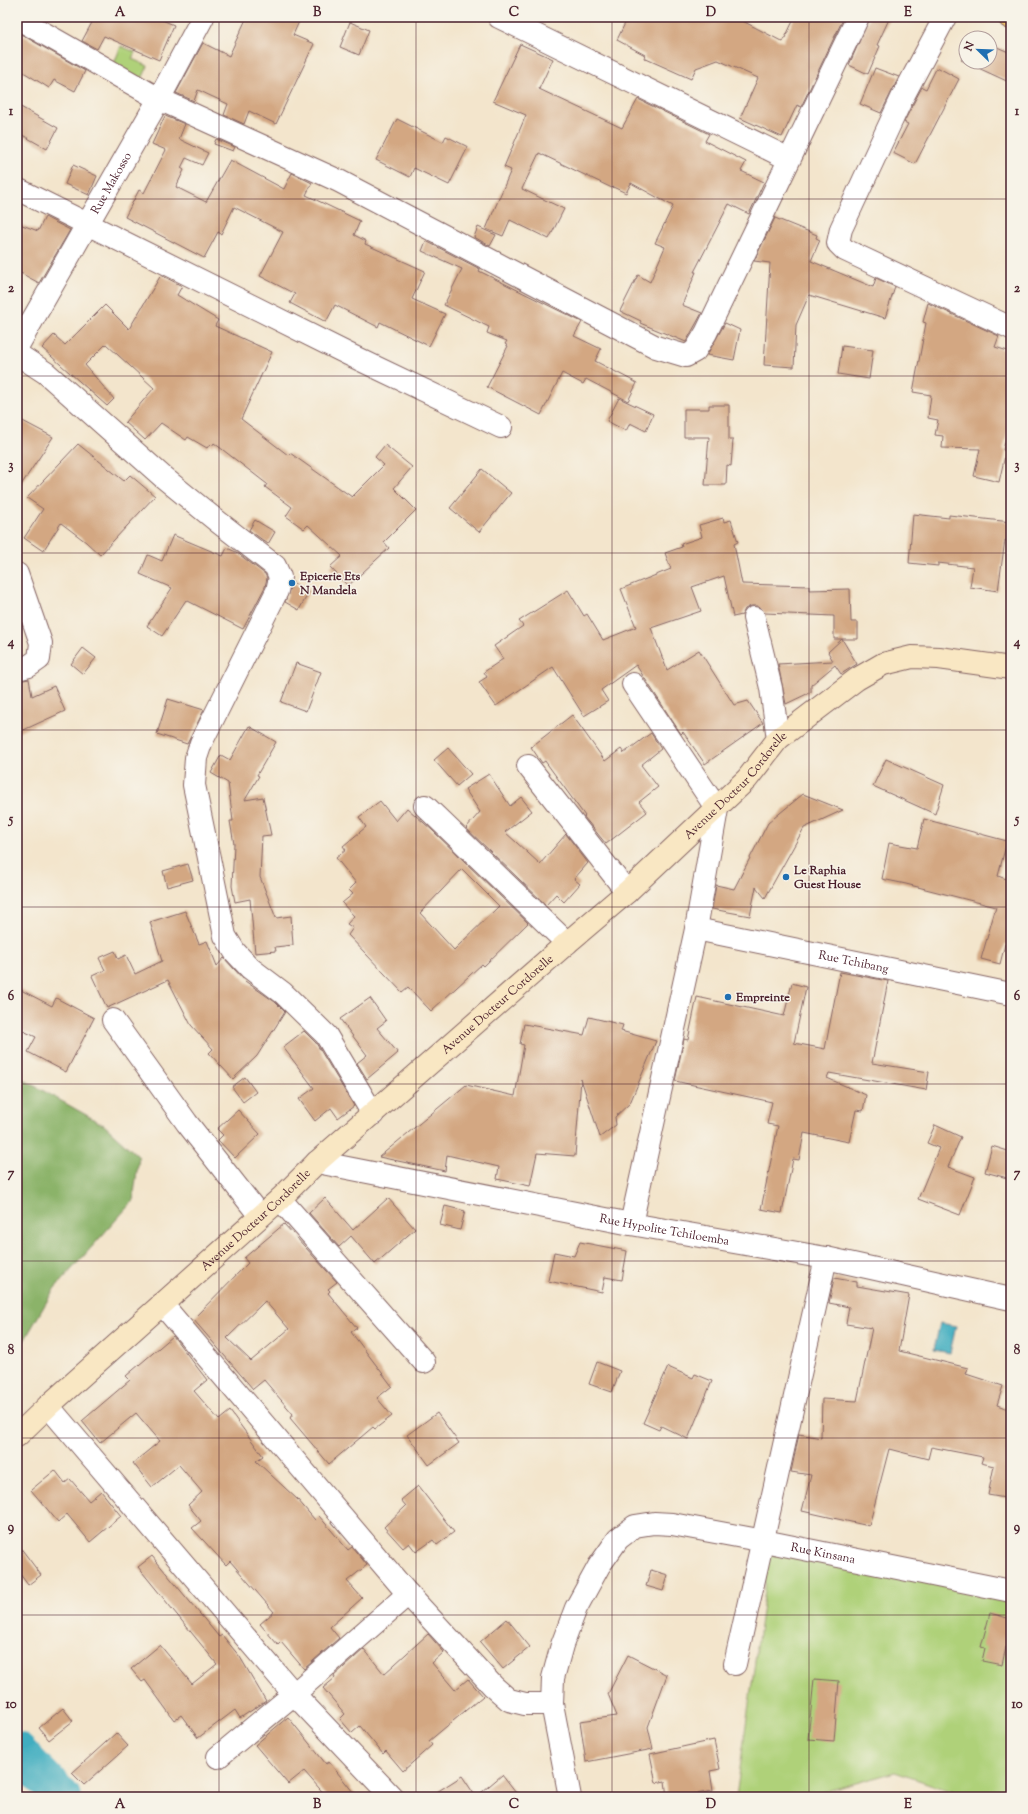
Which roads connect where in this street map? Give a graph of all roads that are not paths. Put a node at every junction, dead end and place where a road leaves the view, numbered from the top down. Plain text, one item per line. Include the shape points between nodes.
1 (203, 17) edge
2 (499, 17) edge
3 (858, 17) edge
4 (945, 17) edge
5 (17, 18) edge
6 (158, 99) junction
7 (789, 159) junction
8 (17, 189) edge
9 (87, 224) junction
10 (1011, 328) edge
11 (17, 347) edge
12 (17, 354) edge
13 (501, 427) dead end
14 (17, 574) edge
15 (754, 618) dead end
16 (1011, 668) edge
17 (17, 669) edge
18 (633, 684) dead end
19 (778, 740) junction
20 (528, 766) dead end
21 (425, 806) dead end
22 (717, 809) junction
23 (627, 892) junction
24 (696, 929) junction
25 (567, 943) junction
26 (1011, 994) edge
27 (113, 1020) dead end
28 (373, 1114) junction
29 (318, 1162) junction
30 (280, 1199) junction
31 (260, 1216) junction
32 (631, 1224) junction
33 (826, 1258) junction
34 (1011, 1299) edge
35 (162, 1304) junction
36 (424, 1362) dead end
37 (48, 1406) junction
38 (17, 1436) edge
39 (764, 1541) junction
40 (1011, 1591) edge
41 (408, 1594) junction
42 (735, 1664) dead end
43 (294, 1694) junction
44 (552, 1704) junction
45 (218, 1757) dead end
46 (392, 1797) edge
47 (570, 1797) edge

1 - 6 street, Rue Makosso
2 - 7 street
3 - 7 street
4 - 10 street via 902,98 841,229 838,242 845,250
5 - 6 street
6 - 7 street via 339,181 656,347 686,356 695,350 706,333
6 - 9 street, Rue Makosso
8 - 9 street
9 - 11 street, Rue Makosso
9 - 13 street
12 - 28 street via 46,373 163,477 275,566 278,572 280,577 277,591 201,743 196,758 194,785 225,936 234,952 250,968 283,993 326,1035
14 - 17 street via 41,643 39,658 29,666
15 - 19 street via 771,688
16 - 19 street, Avenue Docteur Cordorelle via 912,657 883,664 857,679
18 - 22 street
19 - 22 street, Avenue Docteur Cordorelle via 747,779
20 - 23 street
21 - 25 street
22 - 23 street, Avenue Docteur Cordorelle
22 - 24 street
23 - 25 street, Avenue Docteur Cordorelle
24 - 26 street, Rue Tchibang
24 - 32 street
25 - 28 street, Avenue Docteur Cordorelle
27 - 31 street via 187,1123
28 - 29 street, Avenue Docteur Cordorelle
29 - 30 street, Avenue Docteur Cordorelle
29 - 32 street, Rue Hypolite Tchiloemba
30 - 31 street, Avenue Docteur Cordorelle
30 - 36 street
31 - 35 street, Avenue Docteur Cordorelle
32 - 33 street, Rue Hypolite Tchiloemba
33 - 34 street, Rue Hypolite Tchiloemba
33 - 39 street
35 - 37 street, Avenue Docteur Cordorelle
35 - 41 street
37 - 38 street, Avenue Docteur Cordorelle
37 - 43 street
39 - 40 street, Rue Kinsana
39 - 42 street
39 - 44 street, Rue Kinsana via 672,1524 635,1526 618,1540 599,1566 576,1608 553,1678
41 - 43 street
41 - 44 street via 509,1700 526,1704
43 - 45 street
43 - 46 street
44 - 47 street

